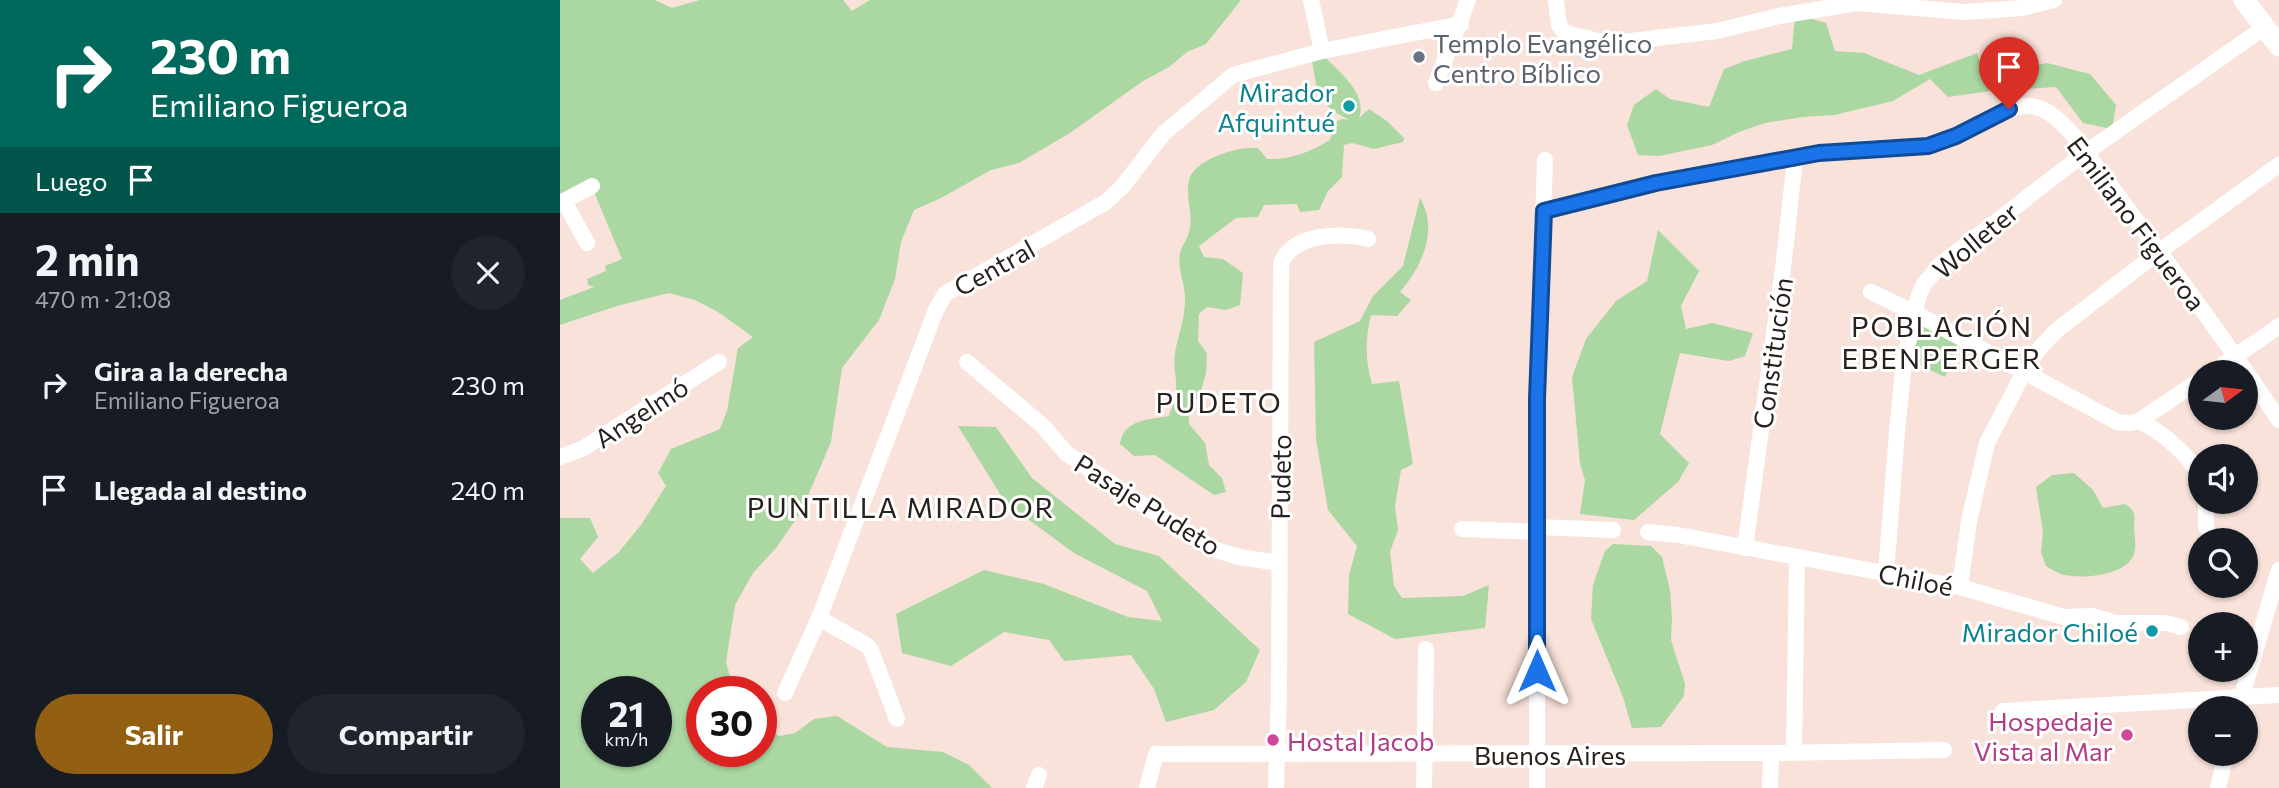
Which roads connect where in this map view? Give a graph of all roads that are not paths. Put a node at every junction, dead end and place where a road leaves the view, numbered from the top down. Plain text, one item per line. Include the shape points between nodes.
1 (1311, 0) edge
2 (1468, 0) edge
3 (1556, 0) edge
4 (2054, 0) edge
5 (2244, 0) edge
6 (1778, 8) edge
7 (1461, 24) junction
8 (2264, 27) junction
9 (2279, 46) edge
10 (1322, 51) junction
11 (1436, 83) dead end
12 (2085, 153) junction
13 (1796, 158) junction
14 (1545, 160) dead end
15 (2279, 165) edge
16 (592, 186) dead end
17 (562, 202) edge
18 (1544, 211) junction
19 (1368, 239) dead end
20 (587, 243) dead end
21 (2160, 251) junction
22 (1871, 292) dead end
23 (1913, 312) junction
24 (2279, 326) edge
25 (2236, 356) junction
26 (2230, 360) edge
27 (719, 362) dead end
28 (967, 362) dead end
29 (2024, 372) junction
30 (2188, 388) edge
31 (2279, 420) edge
32 (2139, 421) junction
33 (560, 457) edge
34 (2188, 460) edge
35 (2206, 514) edge
36 (2206, 527) dead end
37 (1462, 529) dead end
38 (1537, 530) junction
39 (1613, 530) dead end
40 (1648, 532) dead end
41 (1745, 548) junction
42 (1797, 558) junction
43 (1279, 563) junction
44 (2279, 570) edge
45 (1886, 573) junction
46 (1960, 587) junction
47 (819, 618) junction
48 (2181, 627) dead end
49 (1426, 649) dead end
50 (785, 693) dead end
51 (2279, 695) edge
52 (2241, 696) edge
53 (2258, 699) edge
54 (2188, 705) edge
55 (2003, 711) dead end
56 (897, 719) dead end
57 (1944, 750) dead end
58 (1794, 752) junction
59 (1771, 753) junction
60 (1278, 754) junction
61 (1537, 754) junction
62 (1424, 755) junction
63 (2223, 766) edge
64 (1147, 788) edge
65 (1276, 788) edge
66 (1424, 788) edge
67 (1537, 788) edge
68 (1770, 788) edge
69 (2218, 788) edge

1 - 10 street
2 - 7 street
3 - 6 street via 1562,30 1569,36 1603,42 1717,31
4 - 6 street via 2022,8 1965,12 1857,3
5 - 8 main road
7 - 10 street, Central
7 - 11 street
8 - 9 main road
8 - 12 street, Wolleter
10 - 47 street, Central via 1233,75 1163,134 1106,202 945,294
12 - 13 street, Emiliano Figueroa via 2049,112 2023,106 1928,146
12 - 21 street, Emiliano Figueroa
12 - 23 street, Wolleter via 1941,264 1924,284
13 - 18 street, Emiliano Figueroa via 1656,183
13 - 41 street, Constitución
14 - 18 street
15 - 21 street
16 - 17 street
17 - 20 street
18 - 38 street
19 - 43 street, Pudeto via 1320,237 1289,251 1281,264
21 - 25 street, Emiliano Figueroa
21 - 29 street via 2057,330
22 - 23 street
23 - 29 street
23 - 45 street, Wolleter via 1904,362
24 - 25 street
25 - 26 street
25 - 31 street, Emiliano Figueroa
27 - 33 street, Angelmó via 582,449
28 - 43 street, Pasaje Pudeto via 1043,426 1066,453 1151,510 1216,550
29 - 32 street via 2116,422
29 - 46 street via 1984,453
30 - 32 street
32 - 34 street
35 - 36 street
37 - 38 street
38 - 39 street
38 - 61 street
40 - 41 street, Chiloé
41 - 42 street, Chiloé
42 - 45 street, Chiloé
42 - 58 street
43 - 60 street, Pudeto
44 - 52 street
45 - 46 street, Chiloé
46 - 48 street, Chiloé via 2064,617
47 - 50 street, Central
47 - 56 street via 872,650
49 - 62 street
51 - 53 street
54 - 55 street
57 - 58 street, Buenos Aires
58 - 59 street, Buenos Aires
59 - 61 street, Buenos Aires
59 - 68 street
60 - 62 street, Buenos Aires
60 - 64 street, Buenos Aires via 1156,754
60 - 65 street, Pudeto
61 - 62 street, Buenos Aires
61 - 67 street
62 - 66 street
63 - 69 street

